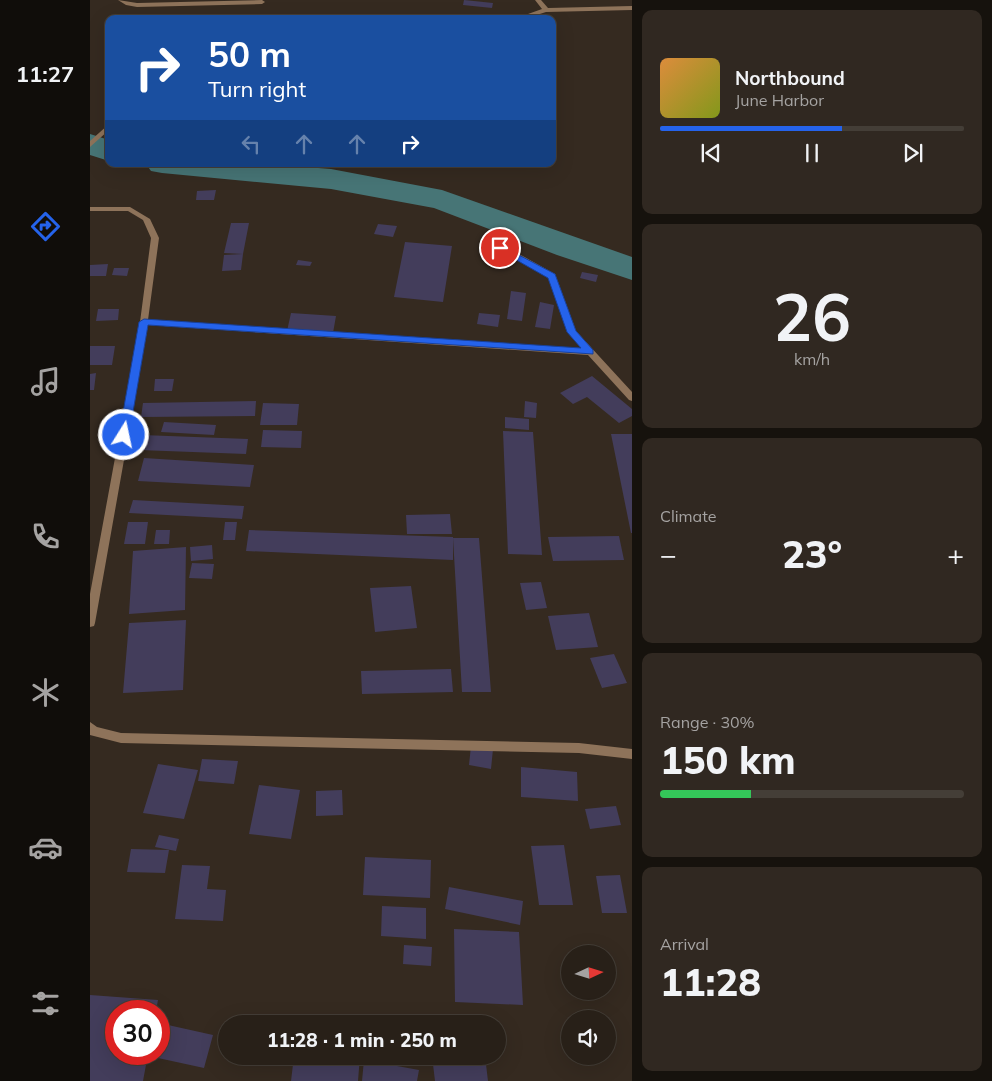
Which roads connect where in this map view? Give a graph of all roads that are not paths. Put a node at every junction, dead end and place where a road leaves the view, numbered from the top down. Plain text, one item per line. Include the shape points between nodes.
1 (121, 0) edge
2 (538, 0) edge
3 (262, 2) dead end
4 (632, 8) edge
5 (546, 10) junction
6 (530, 15) edge
7 (105, 129) edge
8 (90, 145) edge
9 (90, 208) edge
10 (500, 248) dead end
11 (144, 322) junction
12 (590, 352) junction
13 (632, 398) edge
14 (90, 623) edge
15 (90, 727) edge
16 (632, 754) edge

1 - 3 street via 138,5
2 - 5 street
4 - 5 street
5 - 6 street
7 - 8 street
9 - 11 street via 130,210 146,218 155,238
10 - 12 street via 552,276 572,332
11 - 12 street
11 - 14 street
12 - 13 street
15 - 16 street via 121,738 579,748

